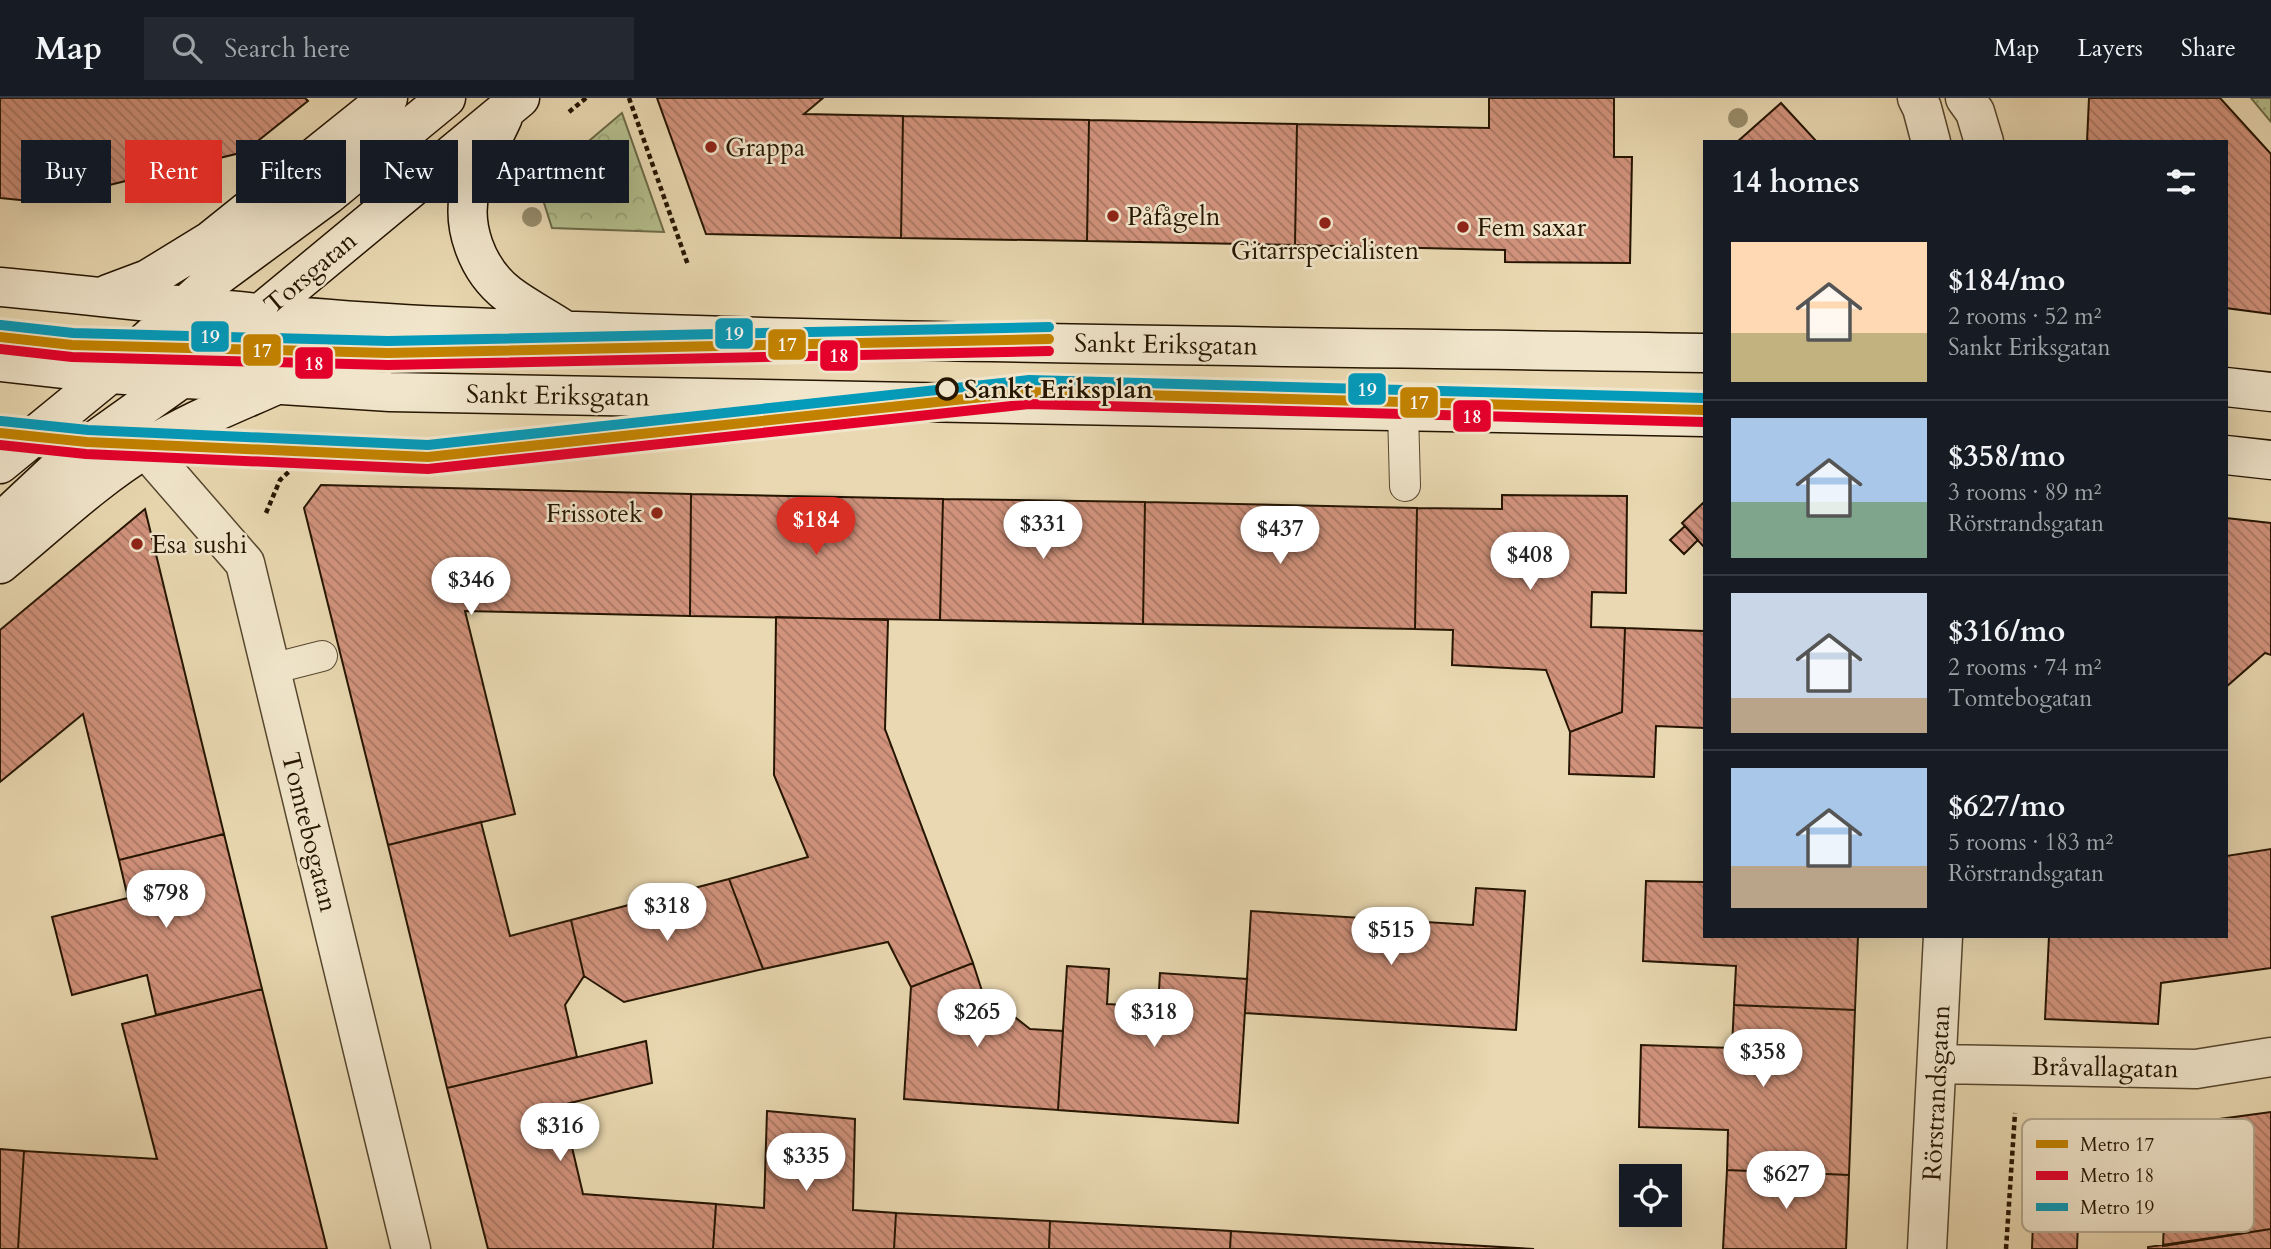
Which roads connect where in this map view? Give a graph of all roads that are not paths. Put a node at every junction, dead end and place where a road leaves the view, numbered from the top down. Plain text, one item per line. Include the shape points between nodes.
1 (388, 98) edge
2 (446, 98) edge
3 (1917, 98) edge
4 (1965, 98) edge
5 (514, 104) edge
6 (1931, 140) edge
7 (1983, 140) edge
8 (0, 286) edge
9 (103, 296) junction
10 (184, 305) junction
11 (260, 313) junction
12 (565, 330) junction
13 (1703, 353) edge
14 (0, 362) edge
15 (110, 374) junction
16 (181, 379) junction
17 (276, 385) junction
18 (2228, 387) edge
19 (2271, 392) edge
20 (1403, 411) junction
21 (1703, 417) edge
22 (145, 448) junction
23 (2228, 455) edge
24 (2271, 460) edge
25 (0, 464) edge
26 (1405, 486) dead end
27 (0, 523) edge
28 (0, 564) edge
29 (323, 656) dead end
30 (271, 669) junction
31 (1943, 938) edge
32 (2271, 1057) edge
33 (1938, 1064) junction
34 (411, 1249) edge
35 (1927, 1249) edge

1 - 9 main road via 210,241 148,279
2 - 10 main road, Torsgatan
3 - 6 main road
4 - 7 main road via 1975,112
5 - 11 main road, Torsgatan
5 - 12 main road via 471,187 471,245 506,292
8 - 9 main road, Sankt Eriksgatan
9 - 10 main road, Sankt Eriksgatan
10 - 11 main road, Sankt Eriksgatan
10 - 15 main road, Torsgatan
11 - 12 main road, Sankt Eriksgatan
11 - 16 main road, Torsgatan
12 - 13 main road, Sankt Eriksgatan
14 - 15 main road, Sankt Eriksgatan
15 - 16 main road, Sankt Eriksgatan
15 - 25 main road, Torsgatan
16 - 17 main road, Sankt Eriksgatan
16 - 27 main road, Torsgatan via 66,461
17 - 20 main road, Sankt Eriksgatan via 390,392
17 - 22 main road
18 - 19 main road
20 - 21 main road, Sankt Eriksgatan
20 - 26 lane
22 - 28 main road
22 - 30 main road, Tomtebogatan via 245,563
23 - 24 main road
29 - 30 lane
30 - 34 main road, Tomtebogatan
31 - 33 main road, Rörstrandsgatan
32 - 33 main road, Bråvallagatan via 2196,1069
33 - 35 main road, Rörstrandsgatan

